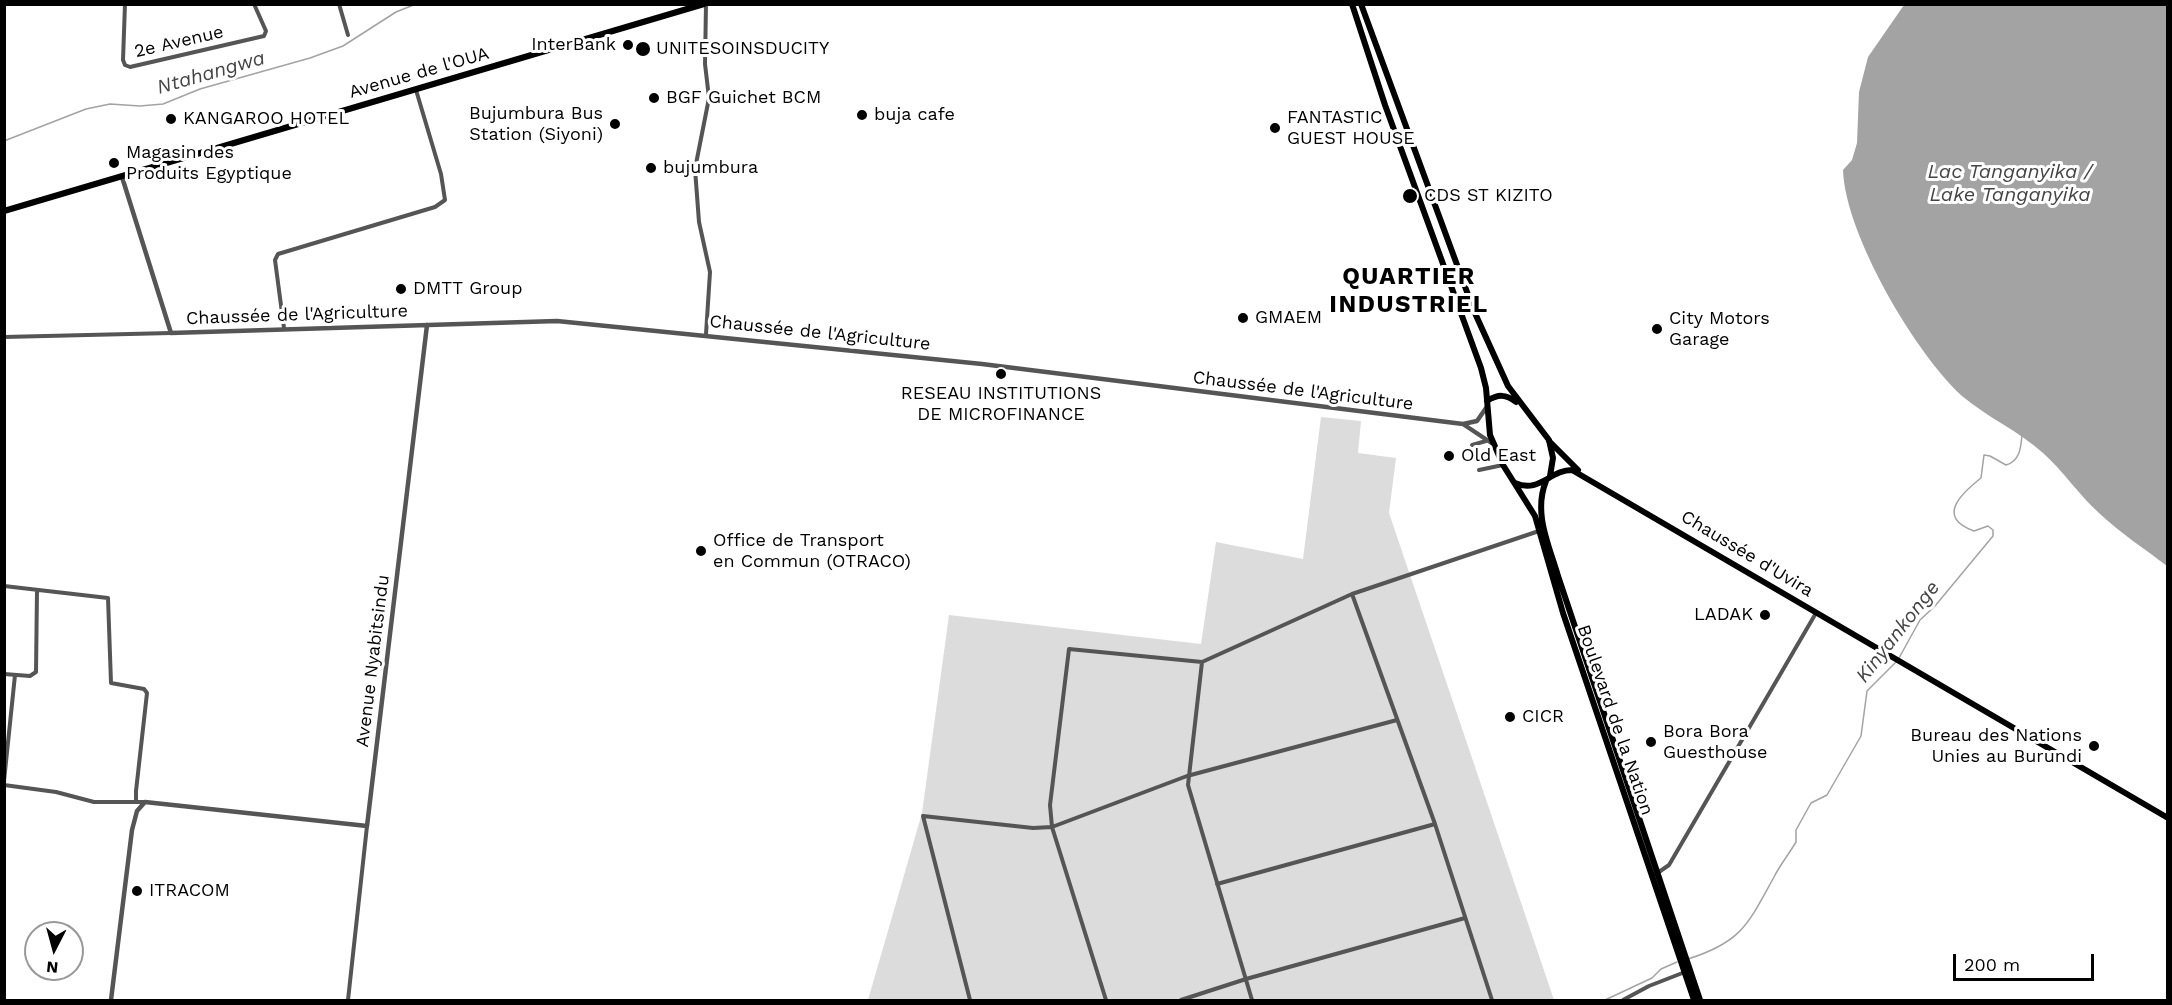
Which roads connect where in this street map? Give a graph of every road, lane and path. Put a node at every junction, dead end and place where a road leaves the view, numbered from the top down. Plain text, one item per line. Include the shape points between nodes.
1 (125, 4) edge
2 (254, 4) edge
3 (339, 4) edge
4 (705, 4) edge
5 (1352, 4) edge
6 (1361, 4) edge
7 (348, 35) dead end
8 (416, 90) junction
9 (122, 177) junction
10 (1435, 205) junction
11 (1423, 210) junction
12 (4, 211) edge
13 (427, 325) junction
14 (284, 328) junction
15 (171, 333) junction
16 (706, 334) junction
17 (4, 337) edge
18 (1519, 404) junction
19 (1487, 405) junction
20 (1463, 424) junction
21 (1548, 440) junction
22 (1486, 441) junction
23 (1493, 444) junction
24 (1472, 446) dead end
25 (1503, 465) junction
26 (1479, 470) dead end
27 (1584, 476) junction
28 (1548, 478) junction
29 (1515, 483) junction
30 (1540, 527) junction
31 (4, 586) edge
32 (37, 590) junction
33 (1352, 594) junction
34 (1817, 613) junction
35 (1202, 662) junction
36 (4, 674) edge
37 (15, 675) junction
38 (1397, 720) junction
39 (1187, 776) junction
40 (4, 783) edge
41 (136, 802) junction
42 (145, 802) junction
43 (2168, 818) edge
44 (1435, 824) junction
45 (367, 826) junction
46 (1052, 827) junction
47 (1655, 874) junction
48 (1217, 884) junction
49 (1465, 918) junction
50 (1685, 967) junction
51 (1246, 979) junction
52 (111, 1000) edge
53 (348, 1000) edge
54 (970, 1000) edge
55 (1106, 1000) edge
56 (1181, 1000) edge
57 (1252, 1000) edge
58 (1492, 1000) edge
59 (1623, 1000) edge
60 (1694, 1000) edge
61 (1700, 1000) edge

1 - 2 street, 2e Avenue via 123,60 130,67 264,36 266,31
3 - 7 street
4 - 8 main road, Avenue de l'OUA
4 - 16 street via 709,98 694,169 699,222 710,272
5 - 11 main road, Boulevard de la Nation
6 - 10 main road
8 - 9 main road, Avenue de l'OUA
8 - 14 street via 445,200 435,207 278,254 275,260
9 - 12 main road, Avenue de l'OUA
9 - 15 street, Chaussée de l'Agriculture
10 - 11 main road
10 - 18 main road via 1474,311
11 - 19 main road, Boulevard de la Nation via 1481,368
13 - 14 street, Chaussée de l'Agriculture
13 - 16 street, Chaussée de l'Agriculture via 557,321
13 - 45 street, Avenue Nyabitsindu
14 - 15 street, Chaussée de l'Agriculture
15 - 17 street, Chaussée de l'Agriculture
16 - 20 street, Chaussée de l'Agriculture
18 - 19 main road via 1504,396
18 - 21 main road
19 - 20 street via 1477,421
19 - 23 main road, Boulevard de la Nation
20 - 22 street, Chaussée de l'Agriculture
21 - 27 main road
21 - 28 main road, Boulevard de la Nation via 1553,458
22 - 23 street, Chaussée de l'Agriculture
22 - 24 street
23 - 25 main road, Boulevard de la Nation
25 - 26 street
25 - 29 main road, Boulevard de la Nation
27 - 28 main road via 1566,470
27 - 34 main road, Chaussée d'Uvira
28 - 29 main road via 1532,487
28 - 30 main road, Boulevard de la Nation via 1539,499
29 - 30 main road, Boulevard de la Nation
30 - 33 street
30 - 47 main road, Boulevard de la Nation
31 - 32 street
32 - 37 street via 36,672
32 - 41 street via 104,595 109,599 111,683 144,689 147,693
33 - 35 street
33 - 38 street
34 - 43 main road, Chaussée d'Uvira
34 - 47 street via 1669,865
35 - 39 street
35 - 46 street via 1069,648 1050,805
36 - 37 street
37 - 40 street
38 - 39 street
38 - 44 street
39 - 46 street
39 - 48 street
40 - 41 street via 94,802
41 - 42 street
42 - 45 street
42 - 52 street via 137,811 132,830
44 - 48 street
44 - 49 street
45 - 53 street, Avenue Nyabitsindu
46 - 54 street via 923,816
46 - 55 street
47 - 50 main road, Boulevard de la Nation
48 - 51 street
49 - 51 street
49 - 58 street
50 - 59 street
50 - 60 main road, Boulevard de la Nation
50 - 61 main road, Boulevard de la Nation
51 - 56 street
51 - 57 street

